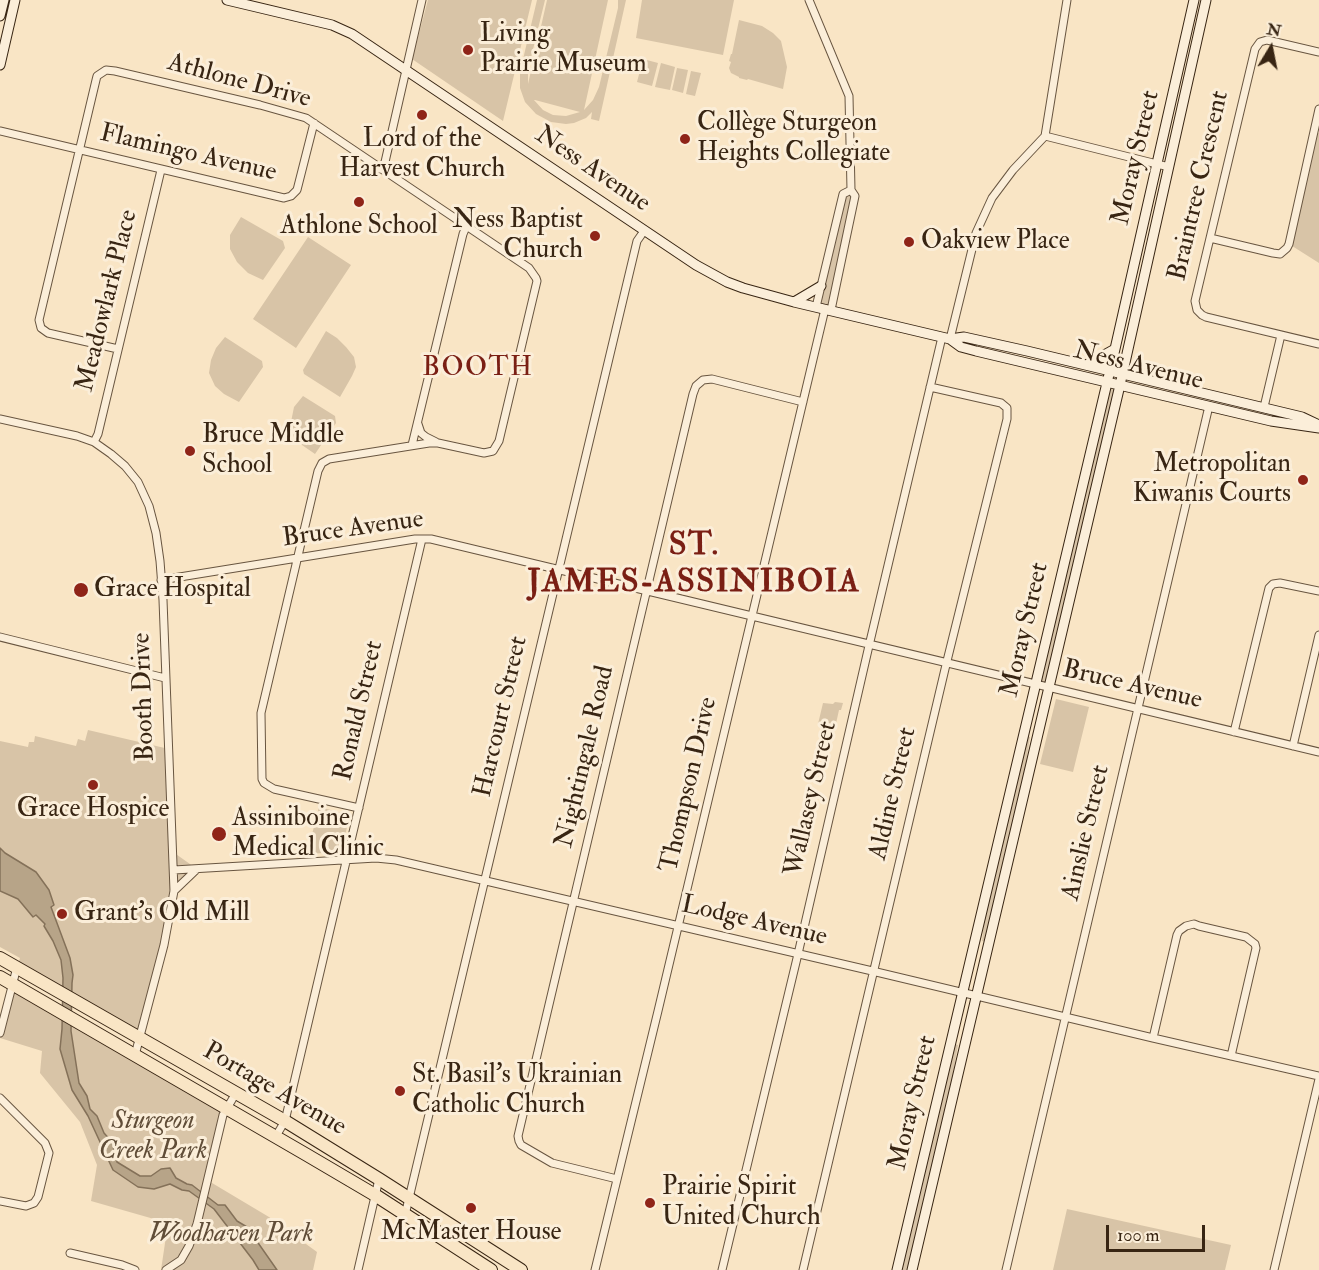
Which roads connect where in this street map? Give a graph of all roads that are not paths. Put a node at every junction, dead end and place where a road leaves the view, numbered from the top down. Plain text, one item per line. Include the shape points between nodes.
1 (4, 0) edge
2 (15, 0) edge
3 (227, 0) edge
4 (422, 0) edge
5 (809, 0) edge
6 (1067, 0) edge
7 (1194, 0) edge
8 (1206, 0) edge
9 (0, 16) edge
10 (1319, 52) edge
11 (0, 65) edge
12 (406, 70) junction
13 (1319, 109) edge
14 (314, 123) junction
15 (0, 131) edge
16 (1045, 136) junction
17 (80, 150) junction
18 (1157, 165) junction
19 (1169, 167) junction
20 (380, 169) junction
21 (161, 170) junction
22 (851, 190) junction
23 (466, 227) junction
24 (644, 231) junction
25 (1210, 238) junction
26 (821, 286) junction
27 (794, 302) junction
28 (824, 309) junction
29 (1281, 335) junction
30 (946, 338) junction
31 (1319, 344) edge
32 (118, 349) junction
33 (1115, 350) junction
34 (1086, 365) junction
35 (1110, 371) junction
36 (1122, 374) junction
37 (1106, 382) junction
38 (1120, 385) junction
39 (930, 387) junction
40 (803, 402) junction
41 (1209, 406) junction
42 (1264, 407) junction
43 (0, 419) edge
44 (417, 422) junction
45 (1319, 426) edge
46 (94, 442) junction
47 (438, 442) junction
48 (412, 445) junction
49 (422, 538) junction
50 (297, 559) junction
51 (559, 569) junction
52 (161, 580) junction
53 (646, 591) junction
54 (1319, 591) edge
55 (752, 616) junction
56 (1319, 635) edge
57 (0, 637) edge
58 (869, 644) junction
59 (946, 663) junction
60 (165, 678) junction
61 (1035, 684) junction
62 (1049, 688) junction
63 (1138, 709) junction
64 (1234, 732) junction
65 (1293, 746) junction
66 (1319, 752) edge
67 (359, 808) junction
68 (346, 861) junction
69 (197, 869) junction
70 (174, 870) junction
71 (485, 880) junction
72 (174, 891) junction
73 (574, 901) junction
74 (679, 926) junction
75 (798, 954) junction
76 (0, 958) edge
77 (17, 967) junction
78 (873, 971) junction
79 (0, 977) edge
80 (12, 984) junction
81 (962, 993) junction
82 (976, 996) junction
83 (1066, 1017) junction
84 (0, 1033) edge
85 (140, 1038) junction
86 (1153, 1038) junction
87 (135, 1055) junction
88 (1231, 1056) junction
89 (1319, 1077) edge
90 (236, 1093) junction
91 (0, 1098) edge
92 (227, 1108) junction
93 (285, 1121) junction
94 (276, 1136) junction
95 (379, 1179) junction
96 (617, 1179) junction
97 (375, 1195) junction
98 (409, 1198) junction
99 (0, 1200) edge
100 (405, 1215) junction
101 (70, 1253) dead end
102 (135, 1270) edge
103 (166, 1270) edge
104 (358, 1270) edge
105 (491, 1270) edge
106 (519, 1270) edge
107 (595, 1270) edge
108 (722, 1270) edge
109 (803, 1270) edge
110 (897, 1270) edge
111 (912, 1270) edge
112 (1006, 1270) edge
113 (1274, 1270) edge

1 - 9 main road
2 - 11 main road
3 - 12 main road, Ness Avenue via 332,25
4 - 12 street
5 - 22 street, Thompson Drive via 849,96
6 - 16 street
7 - 18 main road, Moray Street
8 - 19 main road, Moray Street
10 - 25 street, Braintree Crescent via 1267,40 1257,45
12 - 20 street via 385,162
12 - 24 main road, Ness Avenue
13 - 25 street via 1287,248 1280,254
14 - 17 street, Athlone Drive via 298,115 106,70 97,76
14 - 20 street, Athlone Drive
14 - 21 street, Flamingo Avenue via 297,190 291,196 284,198
15 - 17 street, Flamingo Avenue
16 - 18 street
16 - 30 street, Wallasey Street via 1013,170 988,206
17 - 21 street, Flamingo Avenue
17 - 32 street, Athlone Drive via 39,324 48,333
18 - 19 street
18 - 33 main road, Moray Street
19 - 36 main road, Moray Street
20 - 23 street, Athlone Drive
21 - 32 street, Meadowlark Place
22 - 26 street, Thompson Drive via 843,194
22 - 28 street, Thompson Drive via 855,196
23 - 44 street
23 - 47 street, Athlone Drive via 529,268 537,281 497,446 484,453
24 - 27 main road, Ness Avenue via 727,282
24 - 51 street, Harcourt Street via 637,241
25 - 29 street, Braintree Crescent via 1195,297 1199,313
26 - 27 main road
26 - 28 street, Thompson Drive
27 - 28 main road, Ness Avenue
28 - 30 main road, Ness Avenue
28 - 40 street, Thompson Drive
29 - 31 street, Braintree Crescent
29 - 42 street
30 - 34 main road, Ness Avenue via 964,337
30 - 37 main road, Ness Avenue via 961,347
30 - 39 street, Wallasey Street
32 - 46 street, Meadowlark Place
33 - 34 main road
33 - 35 main road, Moray Street
34 - 35 main road, Ness Avenue
35 - 36 main road, Ness Avenue
35 - 37 main road, Moray Street
36 - 38 main road, Moray Street
36 - 42 main road, Ness Avenue
37 - 38 main road, Ness Avenue
37 - 61 main road, Moray Street
38 - 41 main road, Ness Avenue
38 - 62 main road, Moray Street
39 - 58 street, Wallasey Street
39 - 59 street, Aldine Street via 1001,403 1008,412
40 - 53 street, Nightingale Road via 712,380 696,386
40 - 55 street, Thompson Drive
41 - 45 main road, Ness Avenue via 1271,421
41 - 63 street, Ainslie Street
42 - 45 main road, Ness Avenue
43 - 46 street, Booth Drive
44 - 47 street, Athlone Drive via 421,433
44 - 48 street
46 - 52 street, Booth Drive via 119,459 144,493 156,533
47 - 48 street, Athlone Drive
48 - 50 street, Athlone Drive via 322,462
49 - 50 street, Bruce Avenue
49 - 51 street, Bruce Avenue
49 - 67 street, Ronald Street
50 - 52 street, Bruce Avenue
50 - 67 street, Athlone Drive via 261,713 262,779 274,789
51 - 53 street, Bruce Avenue
51 - 71 street, Harcourt Street
52 - 60 street, Booth Drive
53 - 55 street, Bruce Avenue
53 - 73 street, Nightingale Road
54 - 64 street via 1280,583 1269,588
55 - 58 street, Bruce Avenue
55 - 74 street, Thompson Drive
56 - 65 street
57 - 60 street
58 - 59 street, Bruce Avenue
58 - 75 street, Wallasey Street
59 - 61 street, Bruce Avenue
59 - 78 street, Aldine Street
60 - 70 street, Booth Drive
61 - 62 street, Bruce Avenue
61 - 81 main road, Moray Street
62 - 63 street, Bruce Avenue
62 - 82 main road, Moray Street
63 - 64 street, Bruce Avenue
63 - 83 street, Ainslie Street
64 - 65 street, Bruce Avenue
65 - 66 street, Bruce Avenue
67 - 68 street, Ronald Street
68 - 69 street, Lodge Avenue
68 - 71 street, Lodge Avenue via 386,858
68 - 93 street, Ronald Street
69 - 70 street, Lodge Avenue
69 - 72 street
70 - 72 street, Booth Drive
71 - 73 street, Lodge Avenue
71 - 98 street, Harcourt Street
72 - 85 street, Booth Drive
73 - 74 street, Lodge Avenue
73 - 96 street, Nightingale Road via 518,1139 552,1163
74 - 75 street, Lodge Avenue
74 - 96 street, Thompson Drive
75 - 78 street, Lodge Avenue
75 - 108 street, Wallasey Street
76 - 77 highway, Portage Avenue
77 - 80 street
77 - 85 highway, Portage Avenue
78 - 81 street, Lodge Avenue
78 - 109 street, Aldine Street
79 - 80 highway, Portage Avenue
80 - 84 street
80 - 87 highway, Portage Avenue
81 - 82 street, Lodge Avenue
81 - 110 main road, Moray Street
82 - 83 street, Lodge Avenue
82 - 111 main road, Moray Street
83 - 86 street, Lodge Avenue
83 - 112 street, Ainslie Street
85 - 87 street, Booth Drive
85 - 90 highway, Portage Avenue
86 - 88 street, Lodge Avenue
86 - 88 street via 1177,935 1194,924 1246,937 1255,944
87 - 92 highway, Portage Avenue
88 - 89 street, Lodge Avenue
89 - 113 street
90 - 92 street
90 - 93 highway, Portage Avenue
91 - 99 street via 45,1143 49,1153 34,1203 26,1206
92 - 94 highway, Portage Avenue
92 - 103 street via 191,1241 185,1255
93 - 94 street, Ronald Street
93 - 95 highway, Portage Avenue
94 - 97 highway, Portage Avenue
95 - 97 street
95 - 98 highway, Portage Avenue
96 - 107 street, Thompson Drive
97 - 100 highway, Portage Avenue
97 - 104 street
98 - 100 street, Harcourt Street
98 - 106 highway, Portage Avenue
100 - 105 highway, Portage Avenue
101 - 102 street

